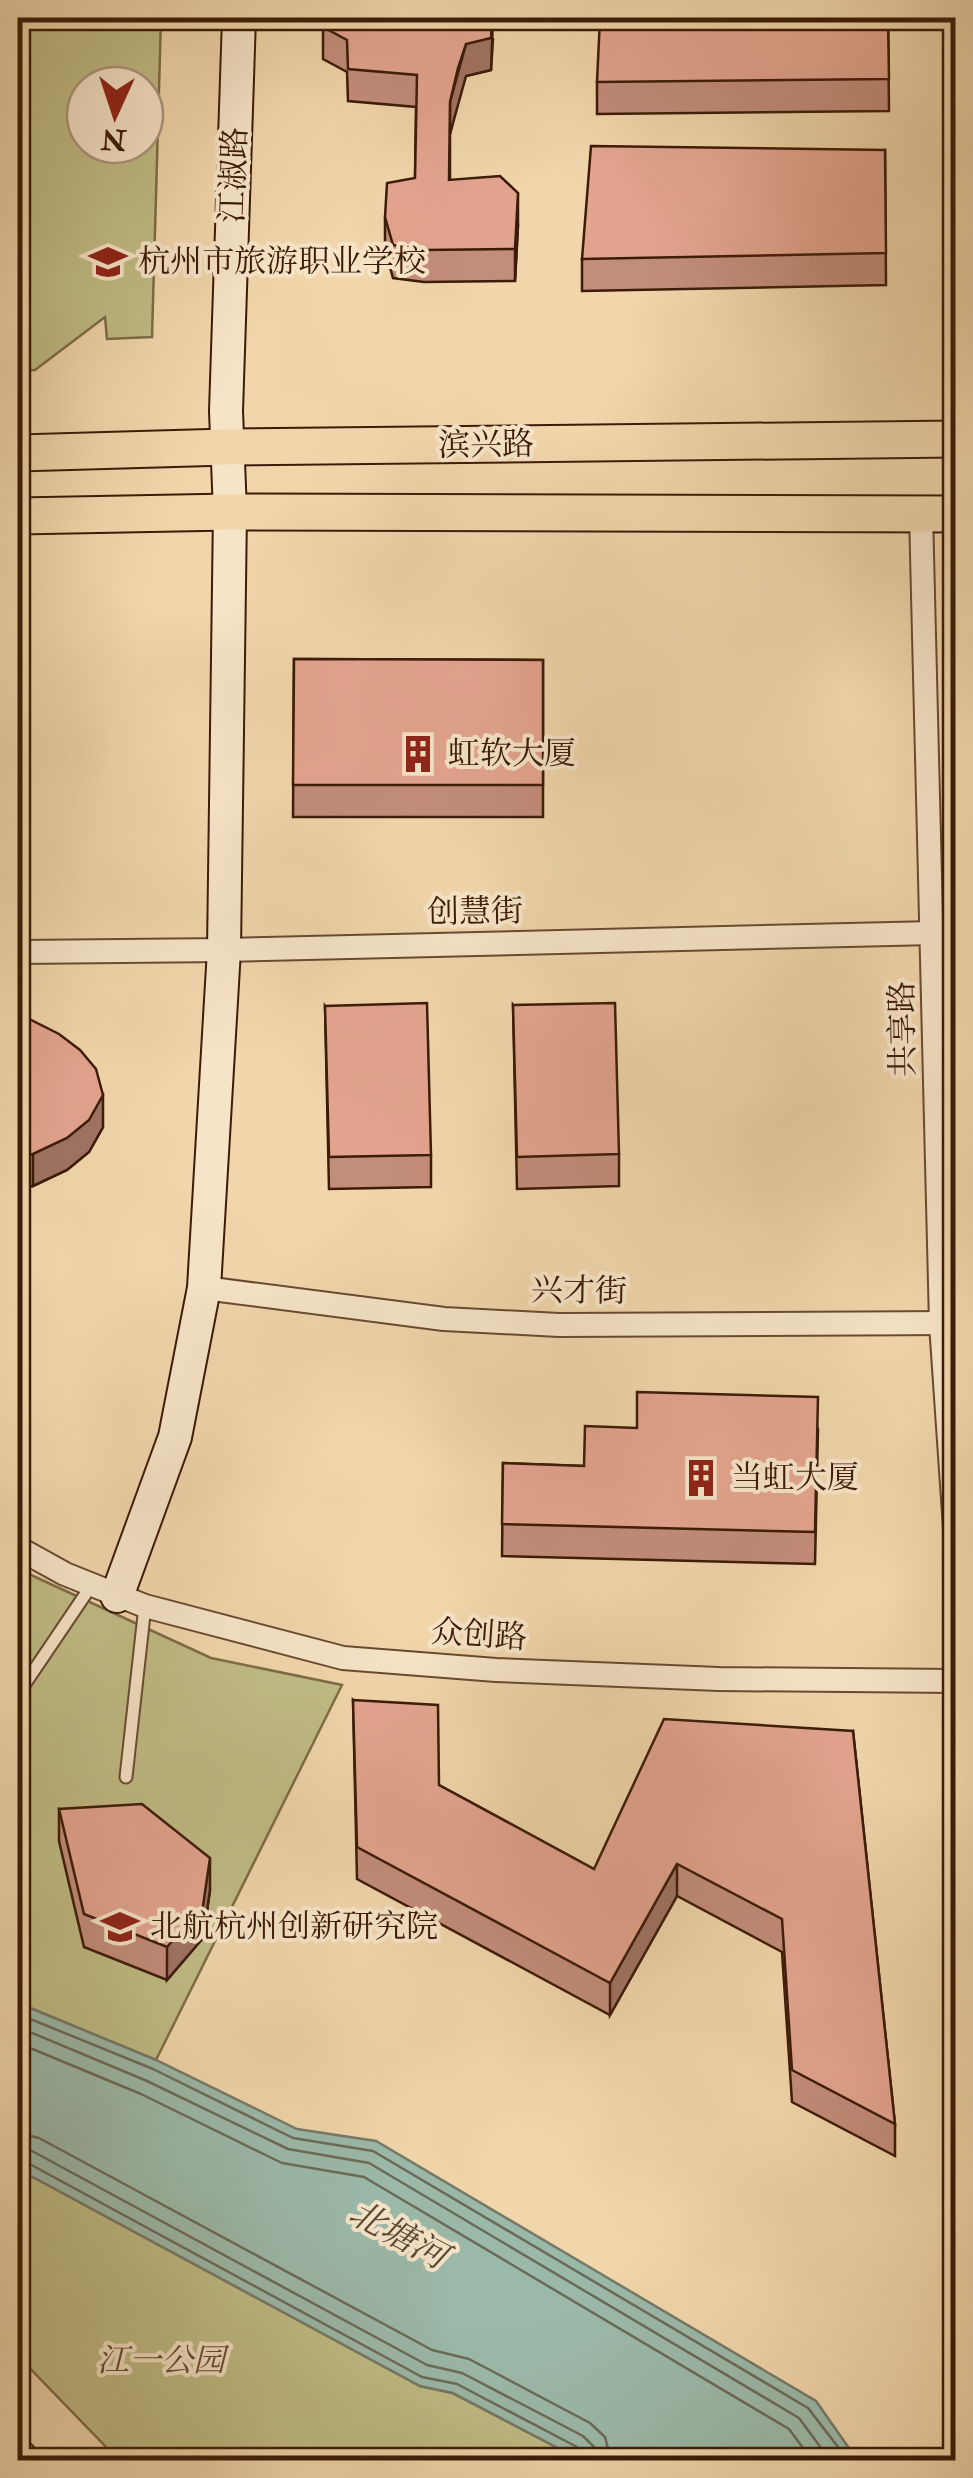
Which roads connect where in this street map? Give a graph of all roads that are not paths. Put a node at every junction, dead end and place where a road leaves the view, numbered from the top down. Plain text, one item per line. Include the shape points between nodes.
1 (240, 18) edge
2 (956, 440) edge
3 (228, 448) junction
4 (18, 453) edge
5 (230, 512) junction
6 (938, 513) edge
7 (18, 516) edge
8 (934, 934) junction
9 (224, 950) junction
10 (18, 952) edge
11 (204, 1288) junction
12 (948, 1324) edge
13 (956, 1543) edge
14 (18, 1548) edge
15 (118, 1596) junction
16 (956, 1681) edge
17 (18, 1694) edge
18 (126, 1777) dead end
19 (18, 2455) edge
20 (23, 2460) edge

1 - 3 street, 江淑路
2 - 3 main road, 滨兴路
3 - 4 main road, 滨兴路
3 - 5 street, 江淑路
5 - 6 main road, 滨兴路
5 - 7 main road, 滨兴路
5 - 9 street, 江淑路
6 - 8 street, 共享路
8 - 9 street, 创慧街
8 - 12 street, 共享路
9 - 10 street, 创慧街
9 - 11 street, 江淑路
11 - 12 street, 兴才街 via 444,1320
11 - 15 street, 江淑路 via 175,1437
12 - 13 street, 共享路
14 - 15 street, 众创路
15 - 16 street, 众创路 via 343,1658 719,1679
15 - 17 lane
15 - 18 lane
19 - 20 street

